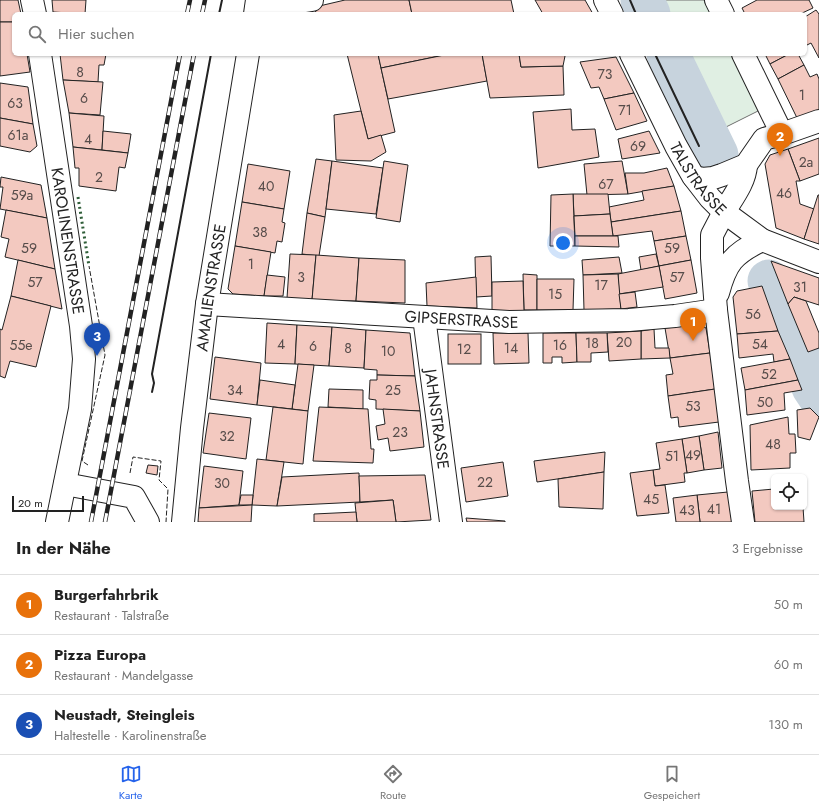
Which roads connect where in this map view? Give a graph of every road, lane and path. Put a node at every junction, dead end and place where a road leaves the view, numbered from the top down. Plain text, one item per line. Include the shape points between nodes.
1 (32, 0) edge
2 (312, 0) edge
3 (605, 0) edge
4 (716, 0) edge
5 (256, 8) edge
6 (34, 12) edge
7 (611, 12) edge
8 (722, 12) edge
9 (40, 56) edge
10 (248, 56) edge
11 (632, 56) edge
12 (744, 56) edge
13 (819, 122) edge
14 (782, 134) junction
15 (746, 164) junction
16 (694, 177) junction
17 (724, 212) junction
18 (762, 240) junction
19 (819, 262) edge
20 (207, 304) junction
21 (716, 310) junction
22 (424, 317) junction
23 (65, 484) junction
24 (57, 522) edge
25 (148, 522) edge
26 (183, 522) edge
27 (450, 522) edge
28 (743, 522) edge

1 - 6 street
2 - 5 street
3 - 7 street
4 - 8 street
9 - 23 street, KAROLINENSTRASSE via 84,359 80,409
10 - 20 street, AMALIENSTRASSE
11 - 16 street, TALSTRASSE
12 - 14 street
13 - 14 street
14 - 15 street via 764,139
15 - 16 street via 713,178
15 - 17 street via 739,187
16 - 17 street, TALSTRASSE
17 - 18 street
17 - 21 street, TALSTRASSE via 712,235
18 - 19 street
18 - 21 street via 734,257 728,264
20 - 22 street, GIPSERSTRASSE
20 - 26 street, AMALIENSTRASSE
21 - 22 street, GIPSERSTRASSE via 629,320 570,322 509,322
21 - 28 street, TALSTRASSE
22 - 27 street, JAHNSTRASSE
23 - 24 street, KAROLINENSTRASSE
23 - 25 street via 134,497

